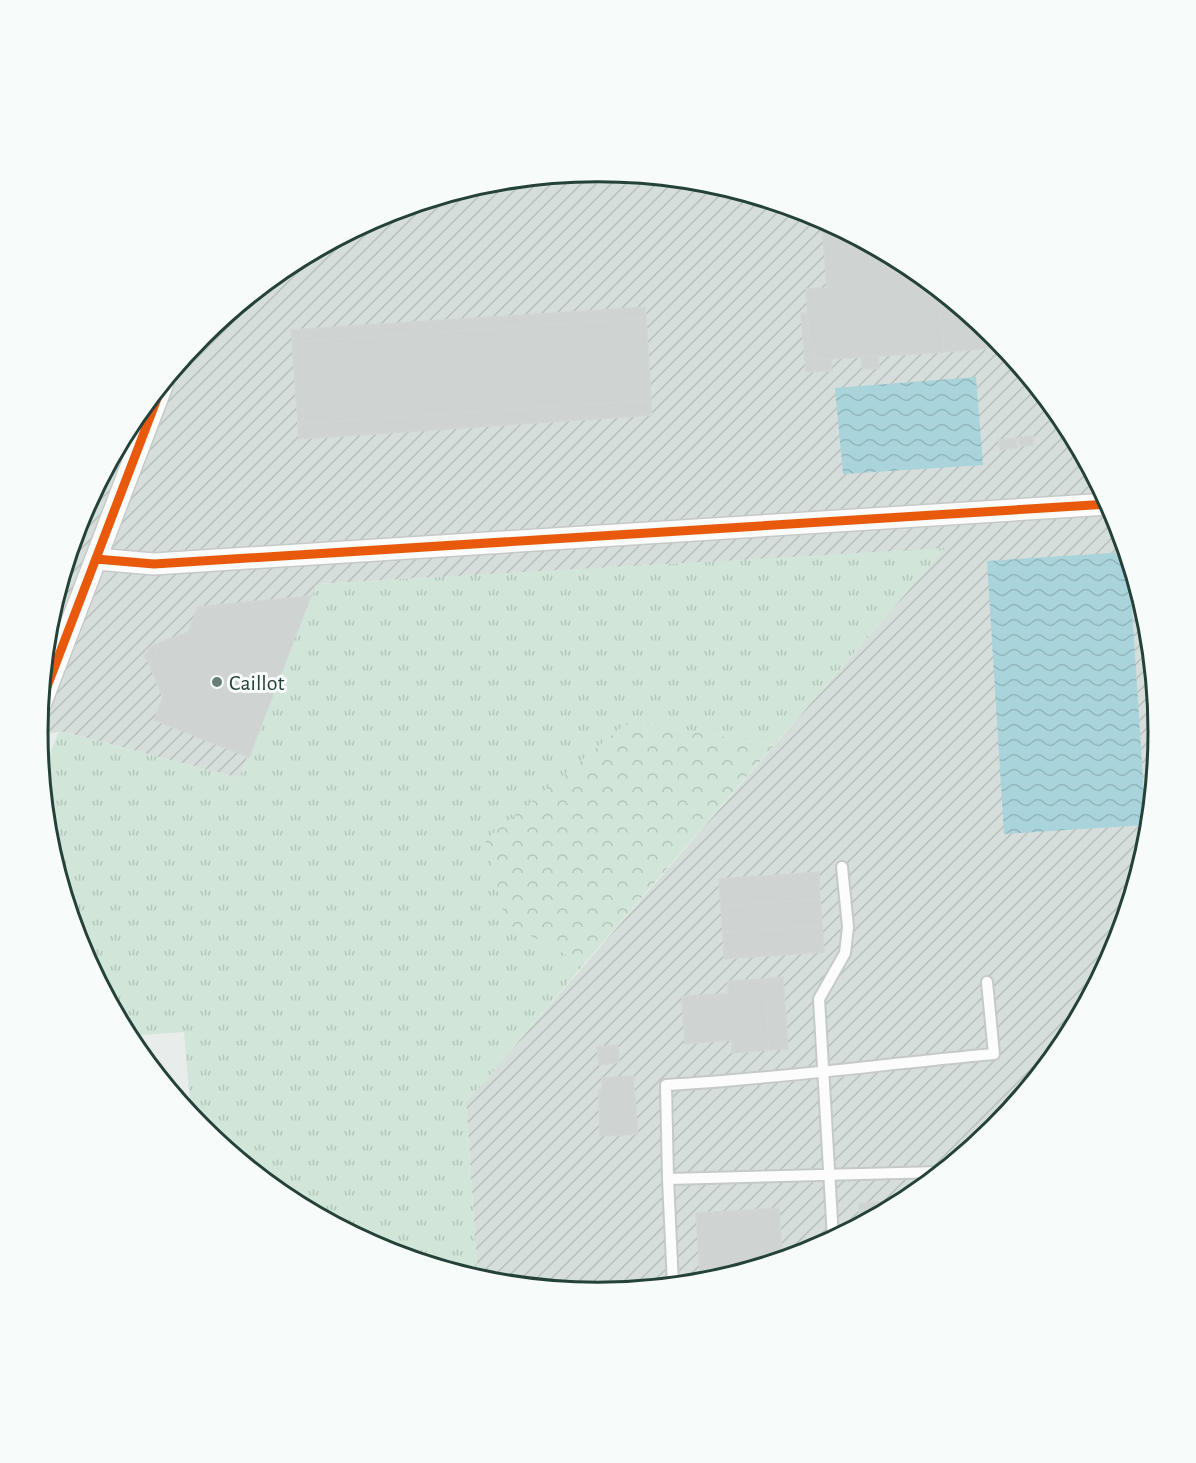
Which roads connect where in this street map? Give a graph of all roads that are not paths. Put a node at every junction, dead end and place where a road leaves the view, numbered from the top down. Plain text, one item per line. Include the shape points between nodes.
1 (153, 410) edge
2 (1099, 505) edge
3 (96, 559) junction
4 (51, 676) edge
5 (842, 867) dead end
6 (987, 982) dead end
7 (824, 1070) junction
8 (927, 1172) edge
9 (830, 1174) junction
10 (668, 1179) junction
11 (833, 1229) edge
12 (674, 1276) edge

1 - 3 street
2 - 3 street via 154,564
3 - 4 street
5 - 7 lane via 848,927 845,953 819,999
6 - 7 lane via 994,1054
7 - 9 lane
7 - 10 lane via 757,1080 666,1085
8 - 9 lane
9 - 10 lane
9 - 11 lane
10 - 12 lane

